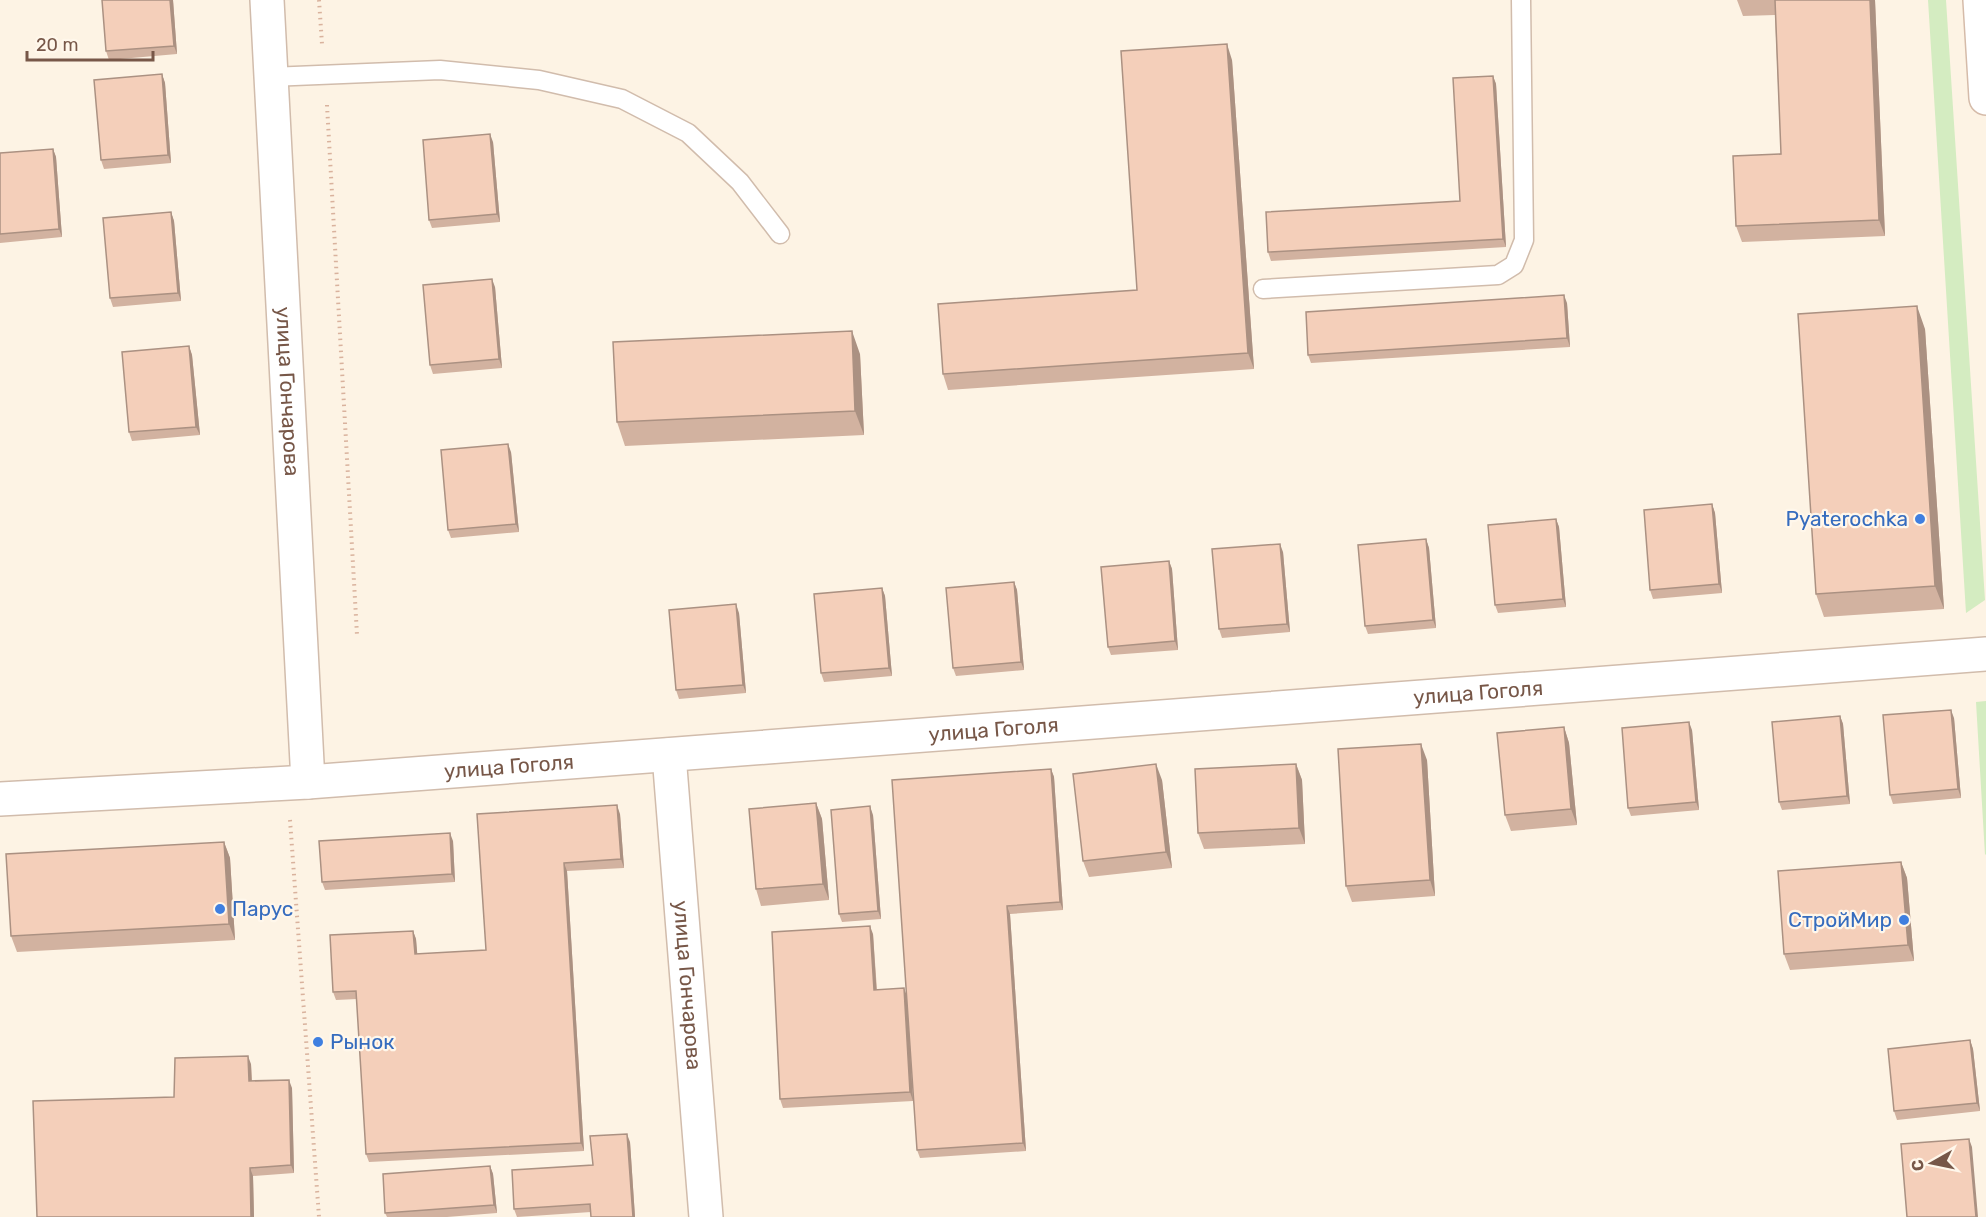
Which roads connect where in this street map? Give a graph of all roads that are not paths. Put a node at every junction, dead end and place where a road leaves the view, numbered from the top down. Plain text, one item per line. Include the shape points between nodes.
1 (267, 0) edge
2 (1521, 0) edge
3 (1980, 0) edge
4 (270, 77) junction
5 (1986, 98) edge
6 (780, 234) dead end
7 (1263, 289) dead end
8 (1986, 654) edge
9 (669, 755) junction
10 (308, 782) junction
11 (0, 799) edge
12 (706, 1217) edge

1 - 4 street, улица Гончарова
2 - 7 lane via 1524,240 1514,265 1498,275
3 - 5 street
4 - 6 lane via 440,70 540,80 622,99 688,134 740,182
4 - 10 street, улица Гончарова
8 - 9 street, улица Гоголя
9 - 10 street, улица Гоголя
9 - 12 street, улица Гончарова
10 - 11 street, улица Гоголя

